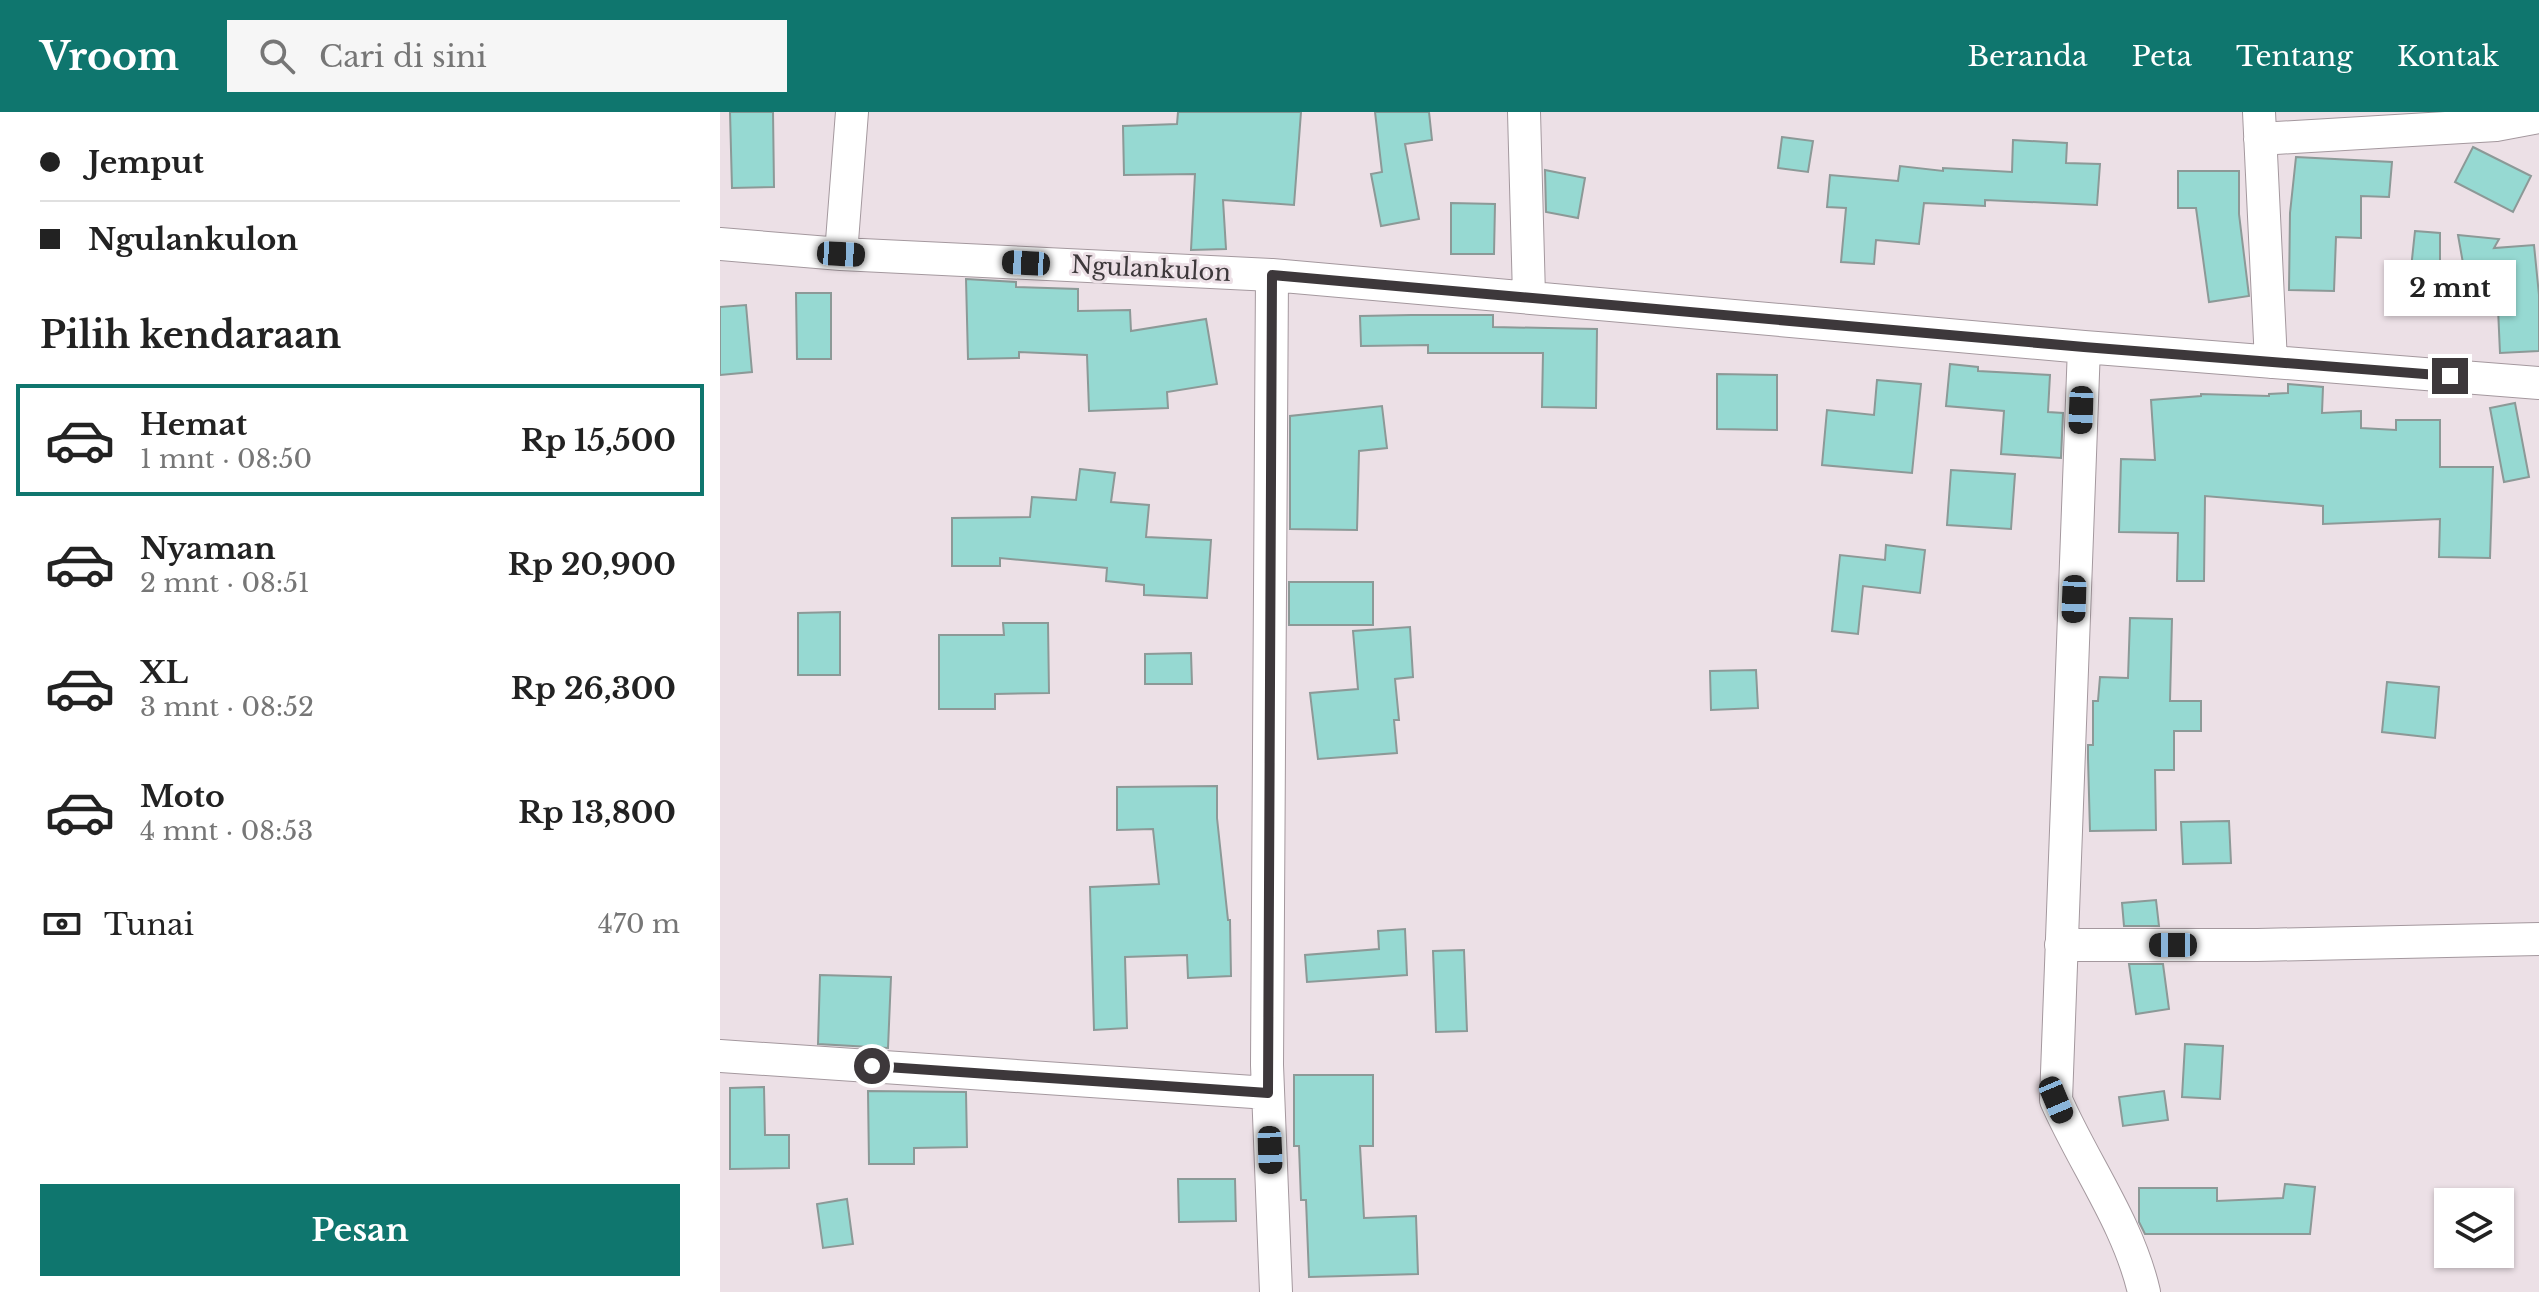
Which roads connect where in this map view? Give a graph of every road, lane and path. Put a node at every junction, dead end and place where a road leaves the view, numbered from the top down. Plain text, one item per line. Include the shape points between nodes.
1 (852, 112) edge
2 (1524, 112) edge
3 (2539, 117) edge
4 (2260, 125) edge
5 (720, 244) edge
6 (841, 254) junction
7 (1272, 275) junction
8 (1529, 296) junction
9 (2084, 347) junction
10 (2271, 362) junction
11 (2539, 383) edge
12 (2539, 939) edge
13 (2061, 945) junction
14 (720, 1056) edge
15 (1268, 1093) junction
16 (1276, 1292) edge
17 (2144, 1292) edge

1 - 6 street
2 - 8 street
3 - 4 street via 2496,125
4 - 10 street
5 - 6 street, Ngulankulon
6 - 7 street, Ngulankulon
7 - 8 street, Ngulankulon
7 - 15 street
8 - 9 street, Ngulankulon
9 - 10 street, Ngulankulon
9 - 13 street
10 - 11 street, Ngulankulon
12 - 13 street
13 - 17 street via 2056,1100 2126,1239
14 - 15 street
15 - 16 street

